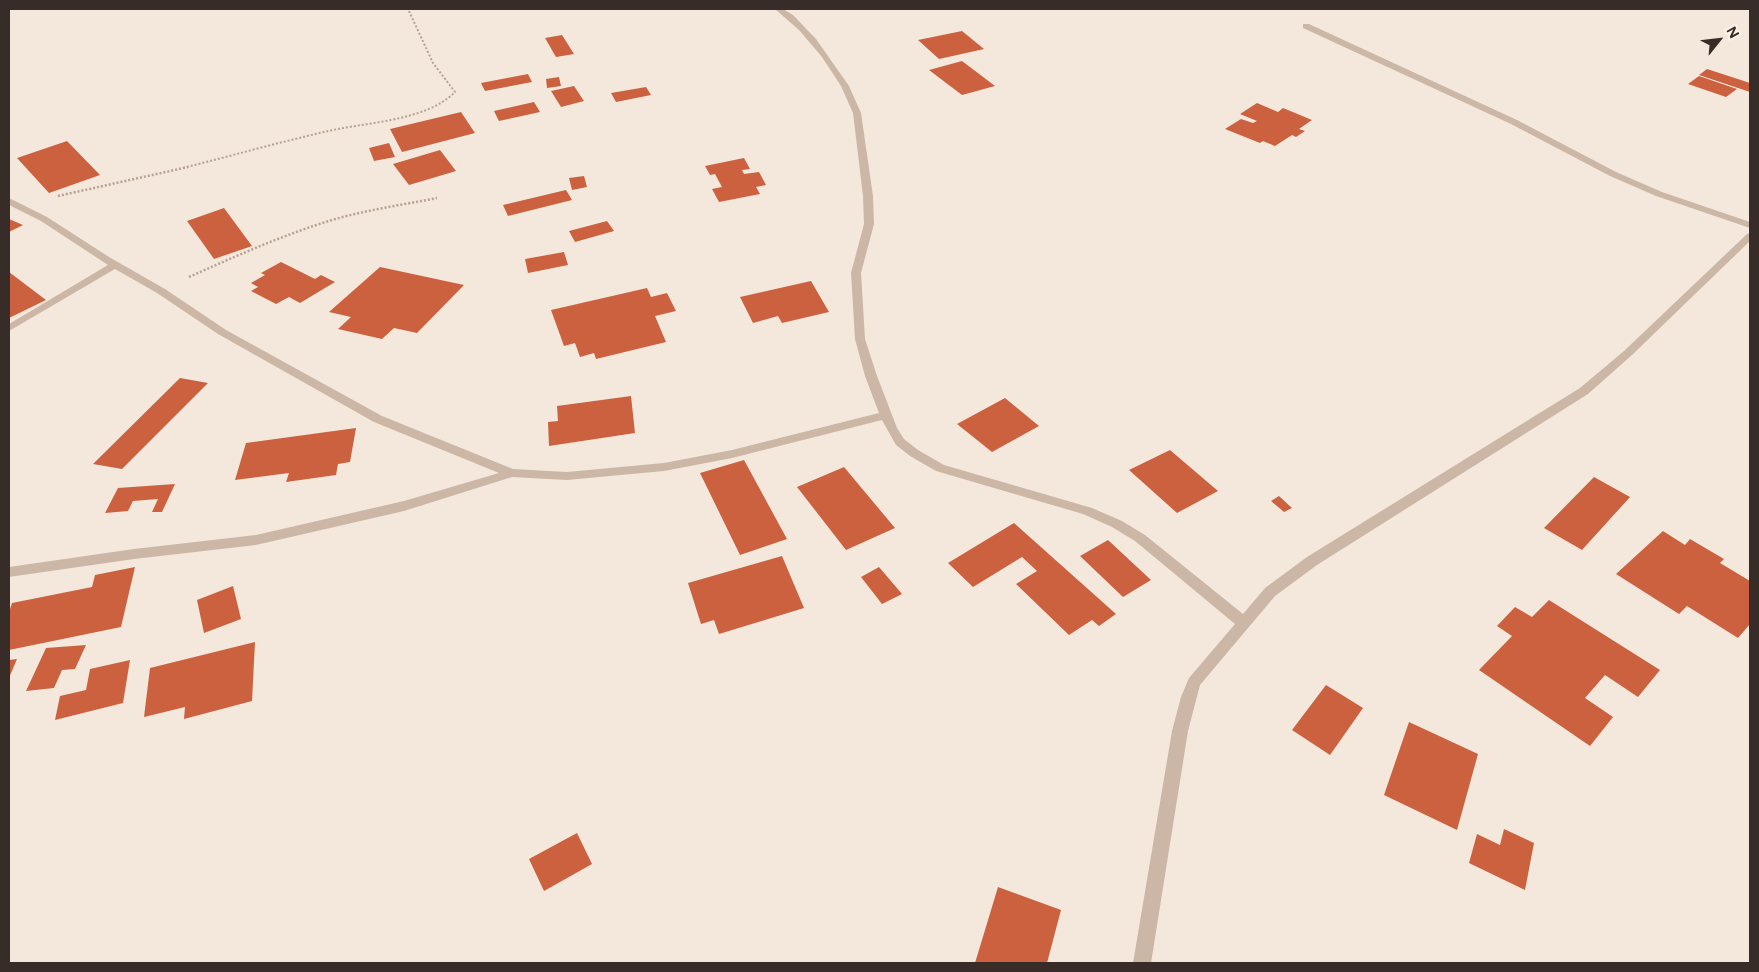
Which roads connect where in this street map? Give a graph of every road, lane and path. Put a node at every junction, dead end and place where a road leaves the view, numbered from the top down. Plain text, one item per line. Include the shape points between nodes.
1 (408, 9) edge
2 (779, 9) edge
3 (1306, 26) dead end
4 (437, 198) dead end
5 (11, 203) edge
6 (1750, 225) edge
7 (1750, 236) edge
8 (115, 265) junction
9 (161, 291) junction
10 (9, 328) edge
11 (887, 415) junction
12 (512, 473) junction
13 (9, 572) edge
14 (1244, 623) junction
15 (1142, 963) edge

1 - 5 path via 433,63 455,92 435,106 103,187
2 - 11 street via 789,14 820,48 854,102 857,113 869,224 856,274 860,339
3 - 6 street via 1531,130 1613,174 1659,194
4 - 9 path via 318,225 219,263
5 - 8 street via 44,219
7 - 14 street via 1584,391 1312,561 1270,592
8 - 9 street
8 - 10 street
9 - 12 street via 222,332 378,419
11 - 12 street via 732,454 664,467 567,476
11 - 14 street via 900,442 940,468 1087,511 1117,524 1140,538
12 - 13 street via 404,506 256,540
14 - 15 street via 1194,682 1188,697

